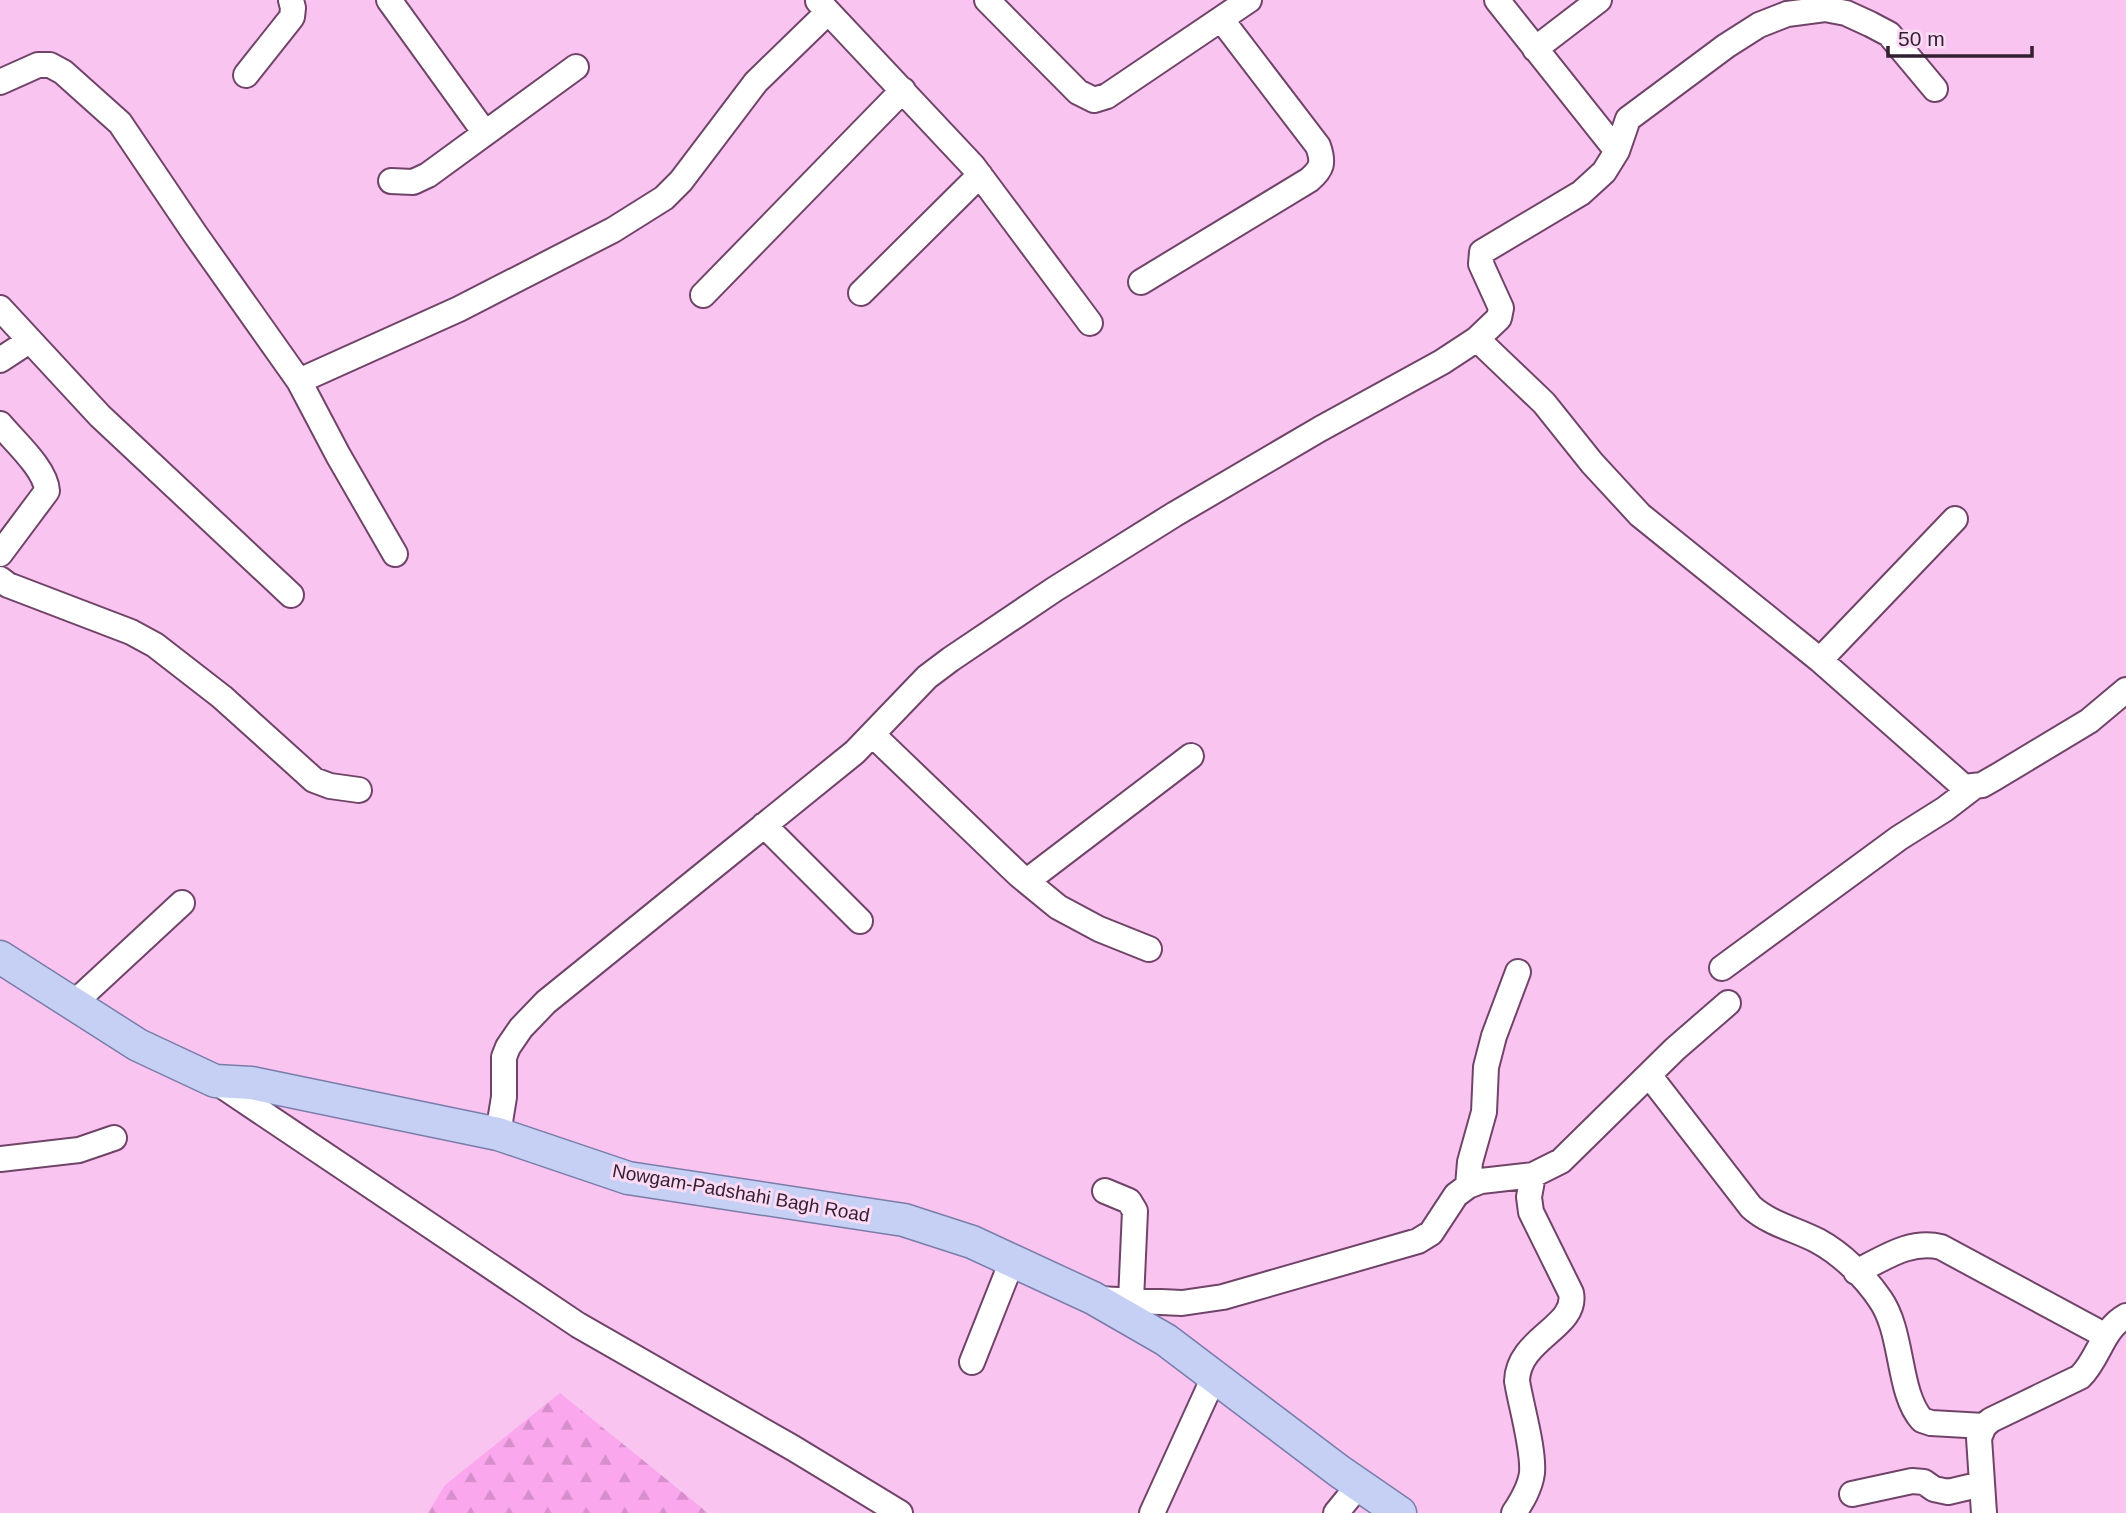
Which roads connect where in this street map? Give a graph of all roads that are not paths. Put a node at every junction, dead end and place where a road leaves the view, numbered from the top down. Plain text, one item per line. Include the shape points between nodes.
1 (291, 0) edge
2 (389, 0) edge
3 (987, 0) edge
4 (1249, 0) edge
5 (1497, 0) edge
6 (1599, 0) edge
7 (822, 6) edge
8 (1222, 19) junction
9 (1535, 49) junction
10 (576, 67) dead end
11 (246, 75) dead end
12 (0, 82) edge
13 (1935, 89) dead end
14 (904, 90) junction
15 (485, 133) junction
16 (1616, 151) junction
17 (980, 175) junction
18 (391, 181) dead end
19 (1141, 282) dead end
20 (861, 293) dead end
21 (703, 295) dead end
22 (0, 308) edge
23 (1090, 323) dead end
24 (1477, 339) junction
25 (29, 341) junction
26 (0, 360) edge
27 (299, 381) junction
28 (0, 424) edge
29 (1955, 519) dead end
30 (0, 554) edge
31 (395, 554) dead end
32 (0, 579) edge
33 (291, 594) dead end
34 (1820, 660) junction
35 (2126, 690) edge
36 (873, 734) junction
37 (1191, 755) dead end
38 (1975, 786) junction
39 (359, 790) dead end
40 (764, 825) junction
41 (1027, 881) junction
42 (182, 903) dead end
43 (860, 921) dead end
44 (1149, 949) dead end
45 (0, 957) edge
46 (1721, 968) dead end
47 (1518, 972) dead end
48 (1728, 1003) dead end
49 (73, 1004) junction
50 (1649, 1075) junction
51 (215, 1081) junction
52 (498, 1134) junction
53 (114, 1138) dead end
54 (0, 1158) edge
55 (1533, 1175) junction
56 (1468, 1186) junction
57 (1105, 1191) dead end
58 (1012, 1261) junction
59 (1856, 1272) junction
60 (1093, 1298) junction
61 (1131, 1300) junction
62 (2126, 1316) edge
63 (2106, 1336) junction
64 (972, 1362) dead end
65 (1214, 1377) junction
66 (1984, 1426) junction
67 (1982, 1484) junction
68 (1359, 1485) junction
69 (1852, 1494) dead end
70 (900, 1513) edge
71 (1152, 1513) edge
72 (1336, 1513) edge
73 (1400, 1513) edge
74 (1514, 1513) edge
75 (1984, 1513) edge

1 - 11 street via 292,17
2 - 15 street
3 - 8 street via 1078,92 1094,100 1107,96
4 - 8 street
5 - 9 street
6 - 9 street
7 - 14 street
7 - 27 street via 664,198 613,230 459,309
8 - 19 street via 1318,146 1322,164 1309,180
9 - 16 street
10 - 15 street
12 - 27 street via 38,65 50,65 120,123
13 - 16 street via 1889,34 1870,24 1825,9 1787,15 1759,25 1726,46 1629,119
14 - 17 street
14 - 21 street
15 - 18 street via 419,180
16 - 24 street via 1604,172 1581,193 1482,252 1480,264 1501,309 1499,318
17 - 20 street
17 - 23 street
22 - 25 street
24 - 34 street via 1544,403 1640,515
24 - 36 street via 1055,589 926,677
25 - 26 street
25 - 33 street via 100,416
27 - 31 street
28 - 30 street via 47,483 44,498
29 - 34 street
32 - 39 street via 155,645 222,697 314,780
34 - 38 street via 1958,783
35 - 38 street via 2089,721
36 - 40 street
36 - 41 street
37 - 41 street
38 - 46 street
40 - 43 street
40 - 52 street via 546,1002 521,1028 504,1057
41 - 44 street via 1058,907
42 - 49 street
45 - 49 main road, Nowgam-Padshahi Bagh Road
47 - 56 street via 1486,1067 1484,1112
48 - 50 street
49 - 51 main road, Nowgam-Padshahi Bagh Road via 138,1045
50 - 55 street via 1561,1161
50 - 59 street via 1751,1207 1831,1249
51 - 52 main road, Nowgam-Padshahi Bagh Road via 251,1083
51 - 70 street via 578,1325
52 - 58 main road, Nowgam-Padshahi Bagh Road via 628,1178 904,1220 972,1242
53 - 54 street via 79,1150
55 - 56 street
55 - 74 street via 1531,1212 1573,1300 1569,1313 1526,1353 1517,1369 1532,1474
56 - 61 street via 1456,1195 1431,1233 1418,1241 1223,1297 1182,1303
57 - 61 street via 1129,1201 1135,1211
58 - 60 main road, Nowgam-Padshahi Bagh Road
58 - 64 street
59 - 63 street via 1910,1246 1941,1247
59 - 66 street via 1887,1311 1916,1414 1931,1423
60 - 61 street
60 - 65 main road, Nowgam-Padshahi Bagh Road via 1166,1340
62 - 63 street
63 - 66 street via 2080,1377
65 - 68 main road, Nowgam-Padshahi Bagh Road
65 - 71 street
66 - 67 street via 1979,1438
67 - 69 street via 1948,1492 1918,1480
67 - 75 street
68 - 72 street
68 - 73 main road, Nowgam-Padshahi Bagh Road

